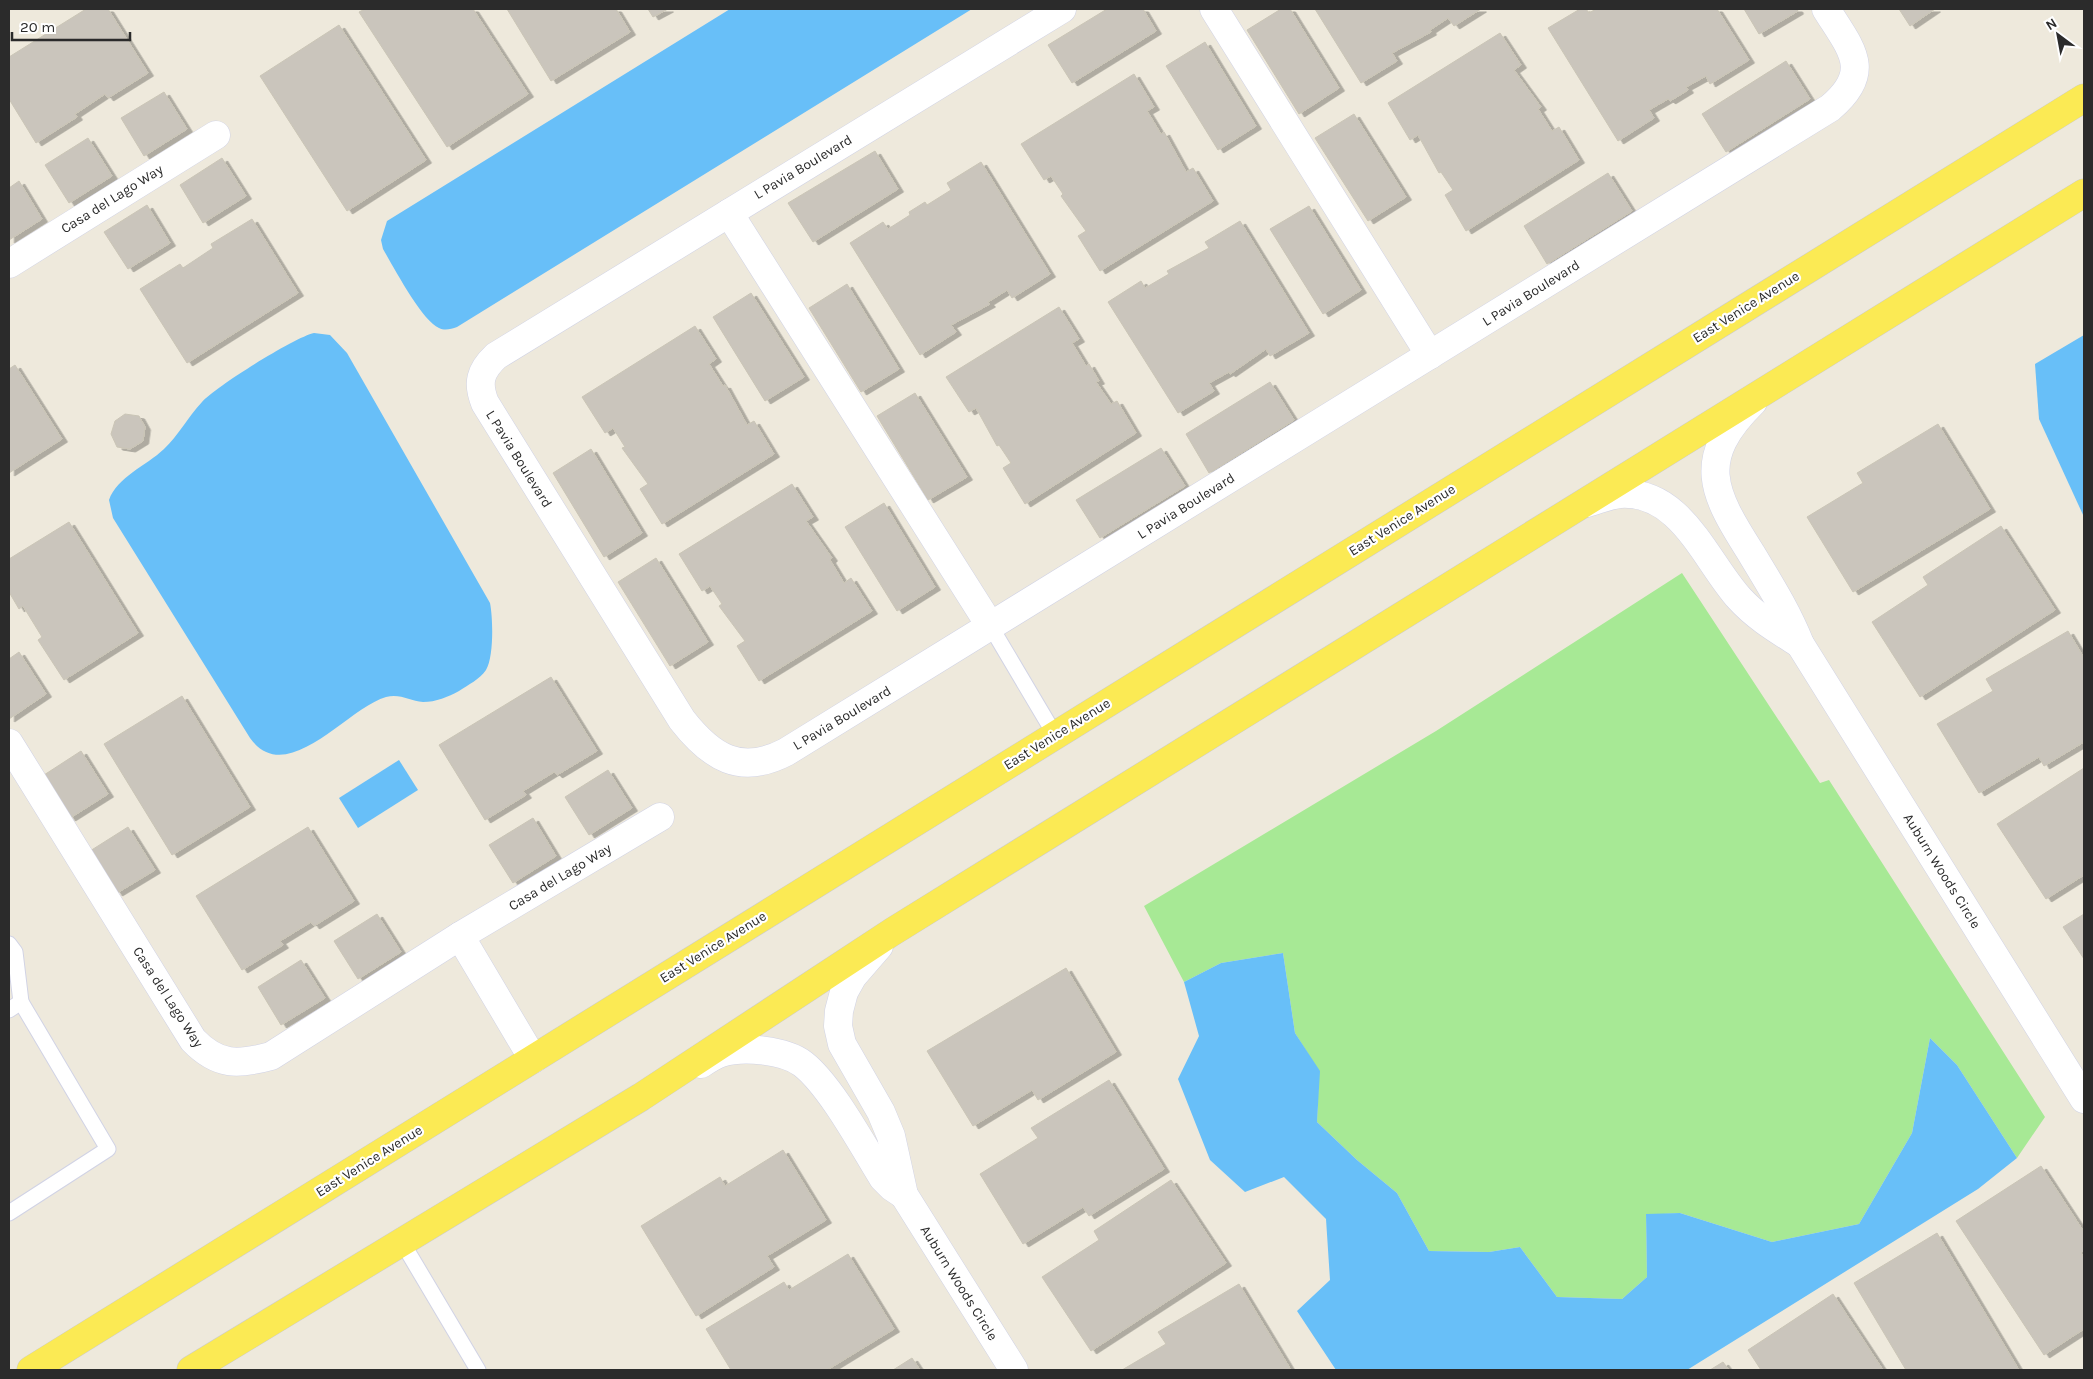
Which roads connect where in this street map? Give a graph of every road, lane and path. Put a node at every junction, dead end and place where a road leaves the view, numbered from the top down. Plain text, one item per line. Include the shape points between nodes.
1 (1062, 9) edge
2 (1214, 9) edge
3 (1826, 9) edge
4 (2084, 98) edge
5 (216, 135) dead end
6 (2084, 193) edge
7 (729, 213) junction
8 (9, 264) edge
9 (1430, 355) junction
10 (1763, 392) junction
11 (1584, 504) junction
12 (991, 627) junction
13 (1800, 644) junction
14 (1055, 735) junction
15 (9, 743) edge
16 (660, 817) dead end
17 (892, 932) junction
18 (460, 936) junction
19 (9, 944) edge
20 (15, 1006) edge
21 (534, 1059) junction
22 (641, 1097) junction
23 (2084, 1099) edge
24 (904, 1195) junction
25 (9, 1213) edge
26 (402, 1242) junction
27 (31, 1370) edge
28 (191, 1370) edge
29 (478, 1370) edge
30 (1014, 1370) edge

1 - 7 street, L Pavia Boulevard
2 - 9 street
3 - 9 street, L Pavia Boulevard via 1855,60 1855,78 1845,95 1830,108
4 - 14 main road, East Venice Avenue
5 - 8 street, Casa del Lago Way
6 - 10 main road
7 - 12 street
7 - 12 street, L Pavia Boulevard via 496,356 486,365 480,378 480,391 485,403 682,720 710,750 725,758 740,763 772,759
9 - 12 street, L Pavia Boulevard
10 - 11 main road
10 - 13 street, Auburn Woods Circle via 1726,434 1719,450 1716,483 1728,517 1781,602
11 - 13 street, Auburn Woods Circle via 1622,494 1662,505 1692,533 1739,598 1755,614
11 - 17 main road
12 - 14 lane
13 - 23 street, Auburn Woods Circle
14 - 21 main road, East Venice Avenue
15 - 18 street, Casa del Lago Way via 194,1040 206,1054 224,1061 248,1062 271,1056
16 - 18 street, Casa del Lago Way
17 - 22 main road
17 - 24 street, Auburn Woods Circle via 853,976 844,992 838,1026 842,1044 891,1136
18 - 21 street
19 - 20 lane via 15,952
20 - 25 lane via 108,1149
21 - 27 main road, East Venice Avenue
22 - 24 street, Auburn Woods Circle via 722,1053 770,1051 789,1057 801,1063 823,1085 883,1178
22 - 26 main road
24 - 30 street, Auburn Woods Circle
26 - 28 main road
26 - 29 lane

